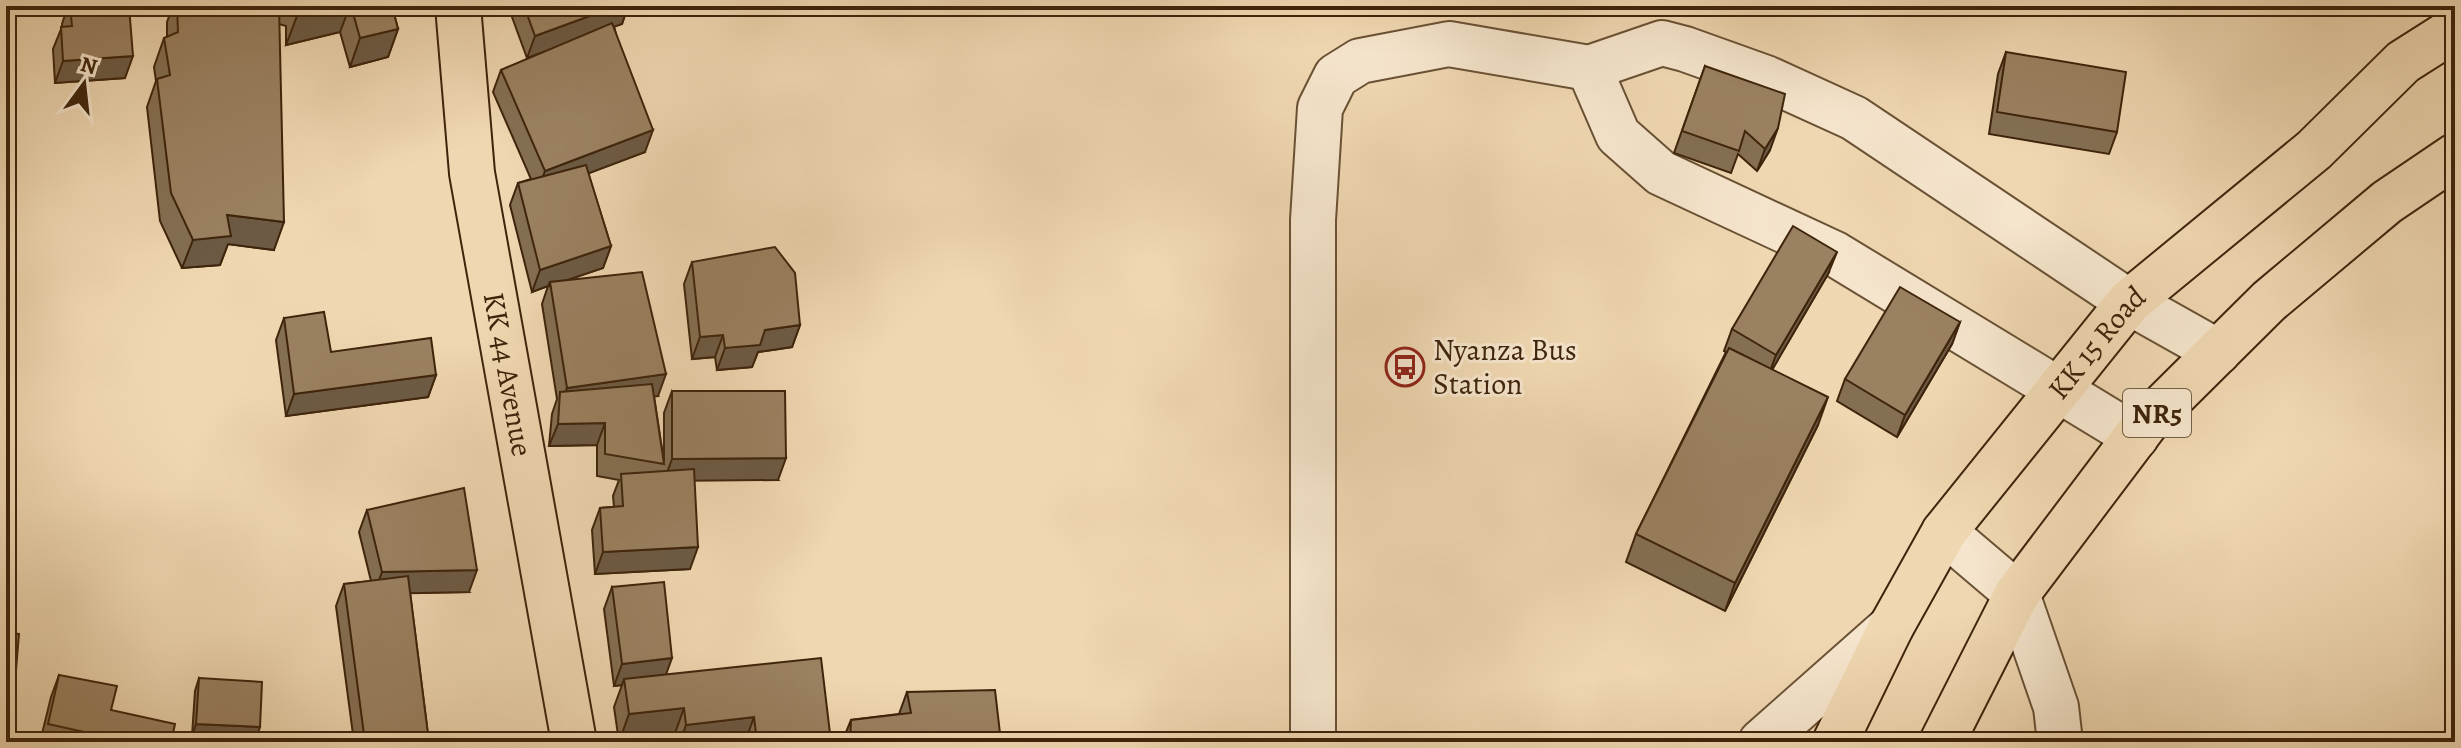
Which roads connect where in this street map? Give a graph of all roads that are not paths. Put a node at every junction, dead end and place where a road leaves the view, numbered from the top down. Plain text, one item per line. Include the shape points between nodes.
1 (458, 6) edge
2 (2455, 29) edge
3 (1589, 68) junction
4 (2455, 156) edge
5 (2129, 302) junction
6 (2218, 352) junction
7 (2059, 390) junction
8 (2136, 437) junction
9 (1944, 532) junction
10 (2017, 594) junction
11 (1891, 627) junction
12 (574, 742) edge
13 (1313, 742) edge
14 (1761, 742) edge
15 (1835, 742) edge
16 (1942, 742) edge
17 (2060, 742) edge

1 - 12 main road, KK 44 Avenue via 472,173
2 - 5 main road, KK 15 Road via 2403,62 2314,150
3 - 5 street via 1662,43 1766,78 1854,118
3 - 7 street via 1618,135 1661,173 1835,254
3 - 13 street via 1449,44 1360,61 1336,76 1320,108 1312,236
4 - 6 main road, NR5 via 2387,202 2269,301
5 - 6 street
5 - 7 main road, KK 15 Road
6 - 8 main road, NR5
7 - 8 street
7 - 9 main road, KK 15 Road
8 - 10 main road, NR5
9 - 10 street
9 - 11 main road, KK 15 Road
10 - 16 main road, NR5
10 - 17 street via 2056,707
11 - 14 street
11 - 15 main road, KK 15 Road

